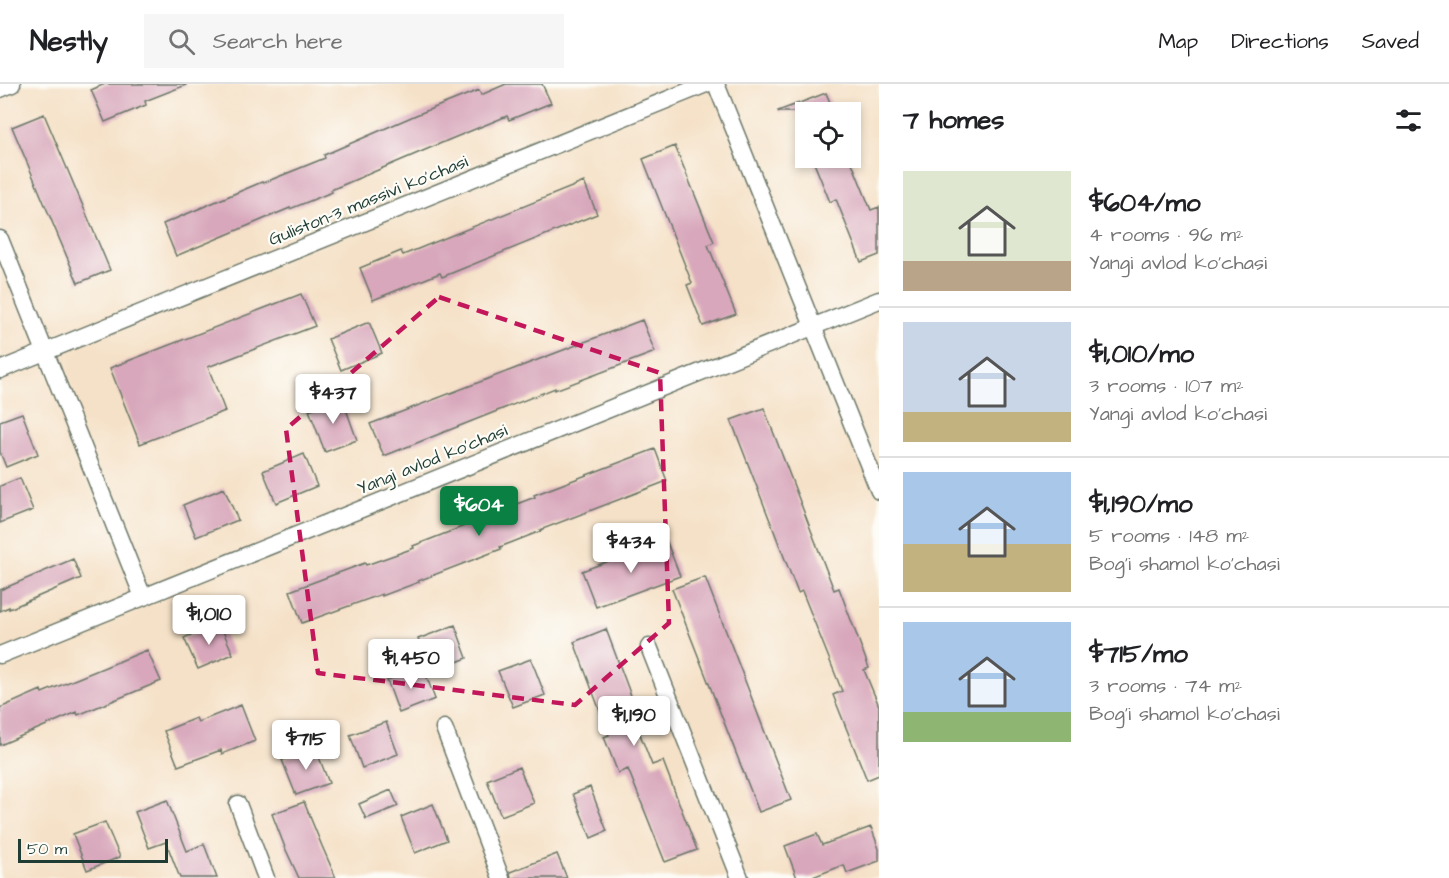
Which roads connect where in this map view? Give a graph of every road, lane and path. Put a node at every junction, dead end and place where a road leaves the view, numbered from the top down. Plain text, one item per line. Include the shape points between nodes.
1 (12, 84) edge
2 (706, 84) edge
3 (716, 84) edge
4 (0, 89) edge
5 (0, 239) edge
6 (879, 300) edge
7 (813, 326) junction
8 (44, 352) junction
9 (0, 370) edge
10 (879, 491) edge
11 (143, 597) junction
12 (649, 646) dead end
13 (0, 655) edge
14 (444, 728) dead end
15 (238, 804) dead end
16 (266, 878) edge
17 (501, 878) edge
18 (740, 878) edge

1 - 4 street
2 - 8 street, Guliston-3 massivi ko'chasi
3 - 7 street
5 - 8 street
6 - 7 street, Yangi avlod ko'chasi
7 - 10 street
7 - 11 street, Yangi avlod ko'chasi
8 - 9 street, Guliston-3 massivi ko'chasi
8 - 11 street
11 - 13 street, Yangi avlod ko'chasi
12 - 18 street
14 - 17 street
15 - 16 street

